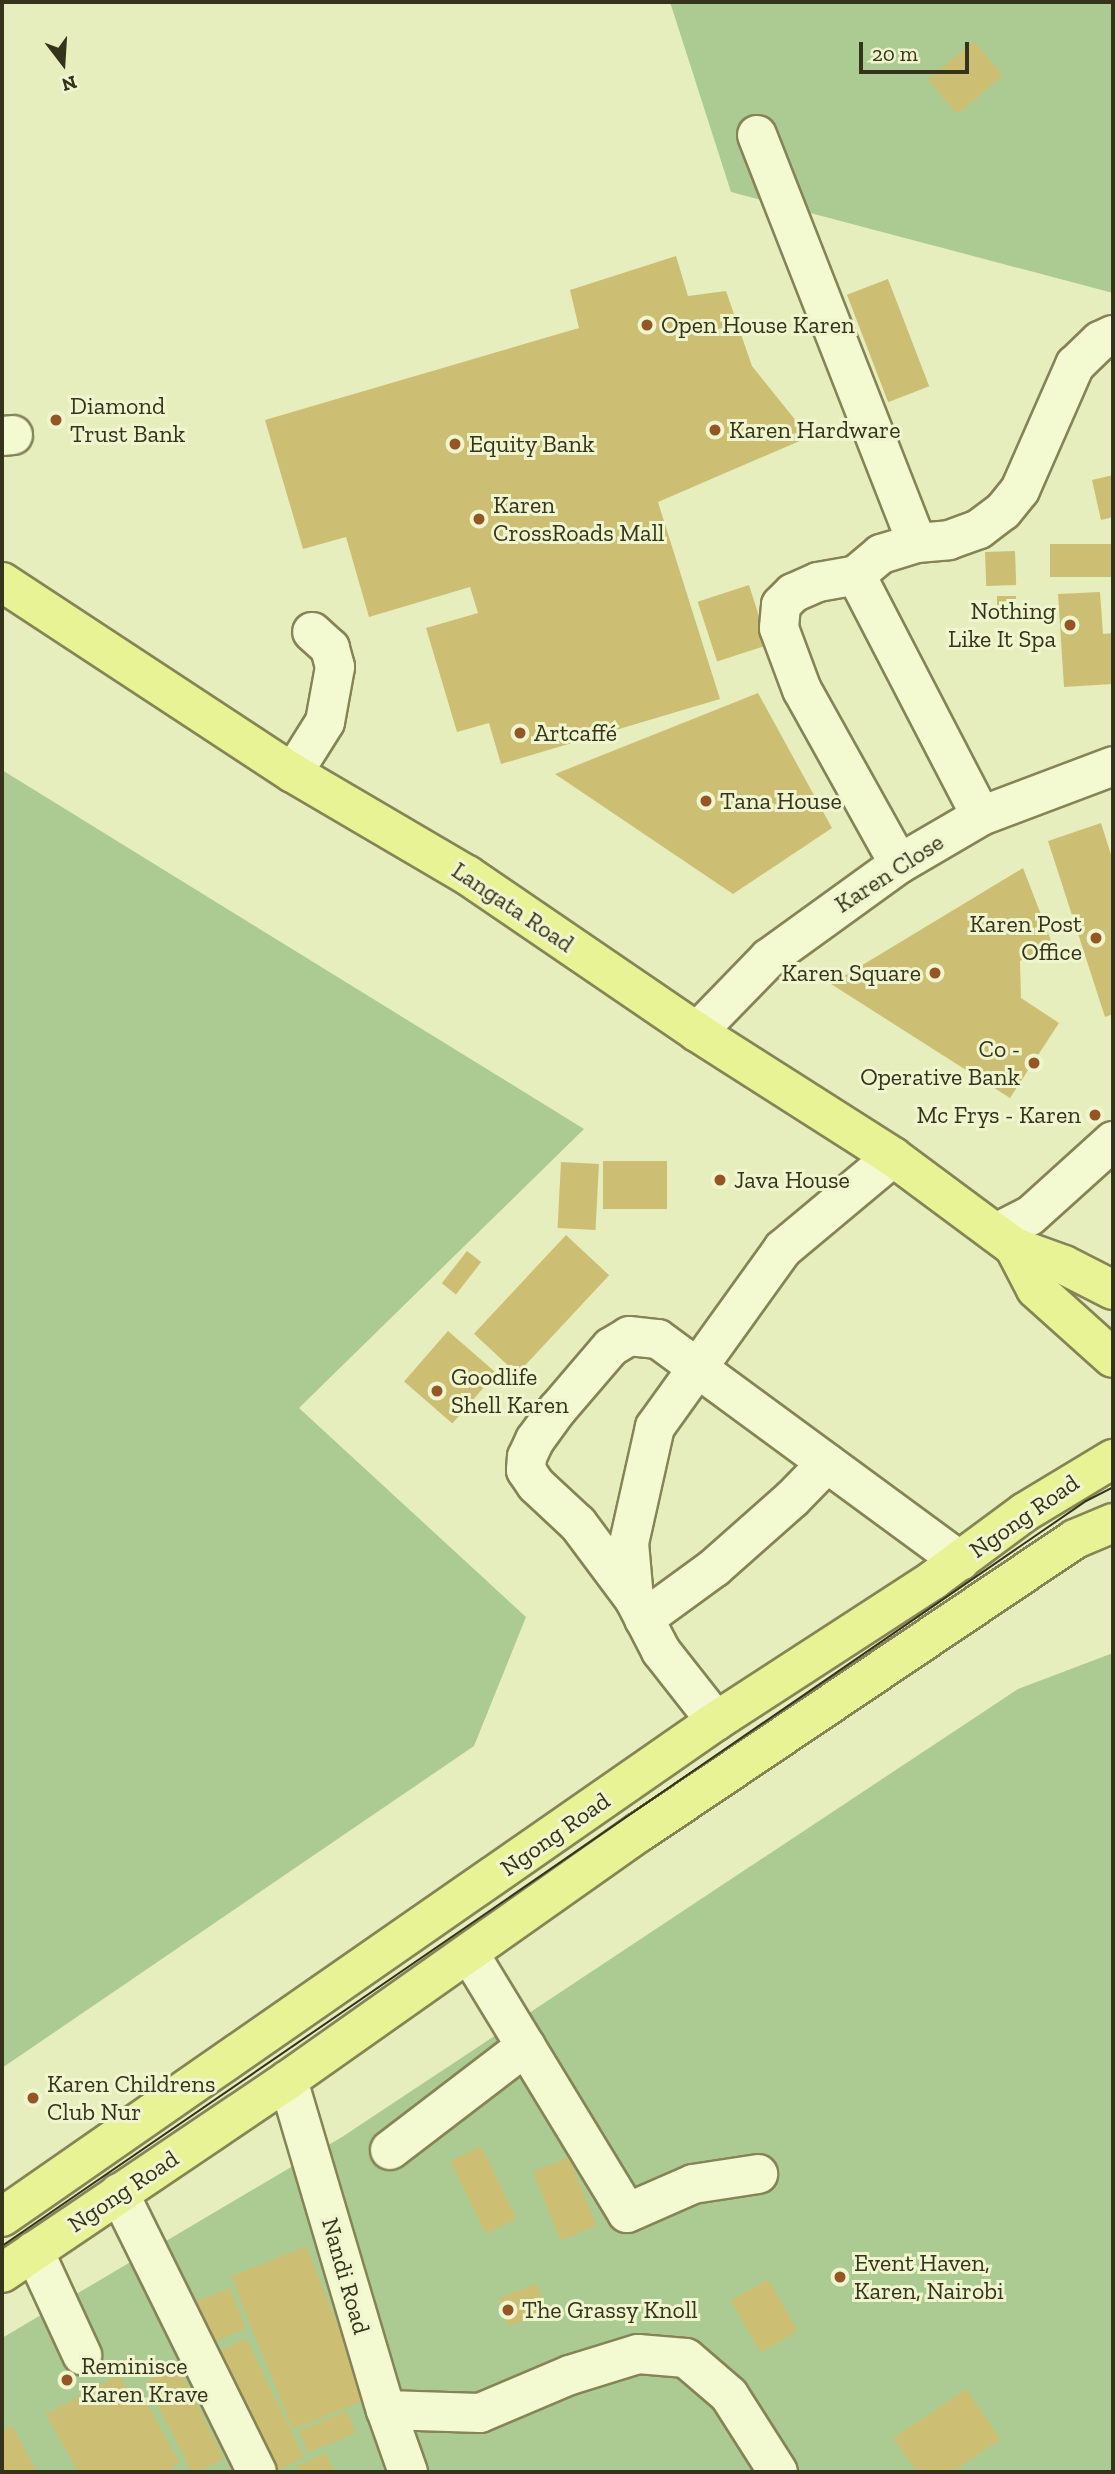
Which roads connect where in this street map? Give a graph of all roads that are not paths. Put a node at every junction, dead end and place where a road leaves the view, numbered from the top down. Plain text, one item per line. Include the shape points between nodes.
1 (757, 135) dead end
2 (1113, 335) edge
3 (917, 543) junction
4 (856, 575) junction
5 (2, 582) edge
6 (312, 632) dead end
7 (1113, 766) edge
8 (293, 773) junction
9 (981, 816) junction
10 (899, 864) junction
11 (697, 1032) junction
12 (1113, 1141) edge
13 (893, 1157) junction
14 (1005, 1240) junction
15 (1113, 1290) edge
16 (1113, 1358) edge
17 (698, 1367) junction
18 (1113, 1459) edge
19 (827, 1463) junction
20 (1113, 1523) edge
21 (960, 1560) junction
22 (639, 1609) junction
23 (716, 1721) junction
24 (469, 1953) junction
25 (526, 2046) junction
26 (288, 2080) junction
27 (390, 2150) dead end
28 (758, 2174) dead end
29 (119, 2193) junction
30 (2, 2217) edge
31 (34, 2251) junction
32 (2, 2273) edge
33 (82, 2354) dead end
34 (386, 2410) junction
35 (257, 2472) edge
36 (408, 2472) edge
37 (778, 2472) edge

1 - 3 street
2 - 3 street via 1075,365 1020,490 1003,511 979,529
3 - 4 street via 881,554
4 - 9 street
4 - 10 street via 818,582 793,593 782,605 779,628 802,690
5 - 8 main road, Langata Road
6 - 8 street via 330,648 335,667 325,722
7 - 9 street, Karen Close
8 - 11 main road, Langata Road via 467,875
9 - 10 street, Karen Close
10 - 11 street, Karen Close via 769,958
11 - 13 main road, Langata Road
12 - 14 street
13 - 14 main road, Langata Road
13 - 17 street via 783,1250
14 - 15 main road
14 - 16 main road via 1036,1289
17 - 19 street
17 - 22 street via 655,1427 629,1543
17 - 22 street via 658,1339 629,1336 611,1348 557,1410 527,1457 526,1470 536,1485 578,1524
18 - 21 main road, Ngong Road via 1025,1512
19 - 21 street
19 - 22 street via 714,1568
20 - 24 main road, Ngong Road via 1075,1539
21 - 23 main road, Ngong Road
22 - 23 street via 660,1651
23 - 30 main road, Ngong Road
24 - 25 street
24 - 26 main road, Ngong Road
25 - 27 street
25 - 28 street via 627,2213 693,2184
26 - 29 main road, Ngong Road
26 - 34 street, Nandi Road
29 - 31 main road, Ngong Road
29 - 35 street
31 - 32 main road, Ngong Road
31 - 33 street
34 - 36 street, Nandi Road
34 - 37 street via 480,2413 570,2375 638,2354 686,2358 729,2395

